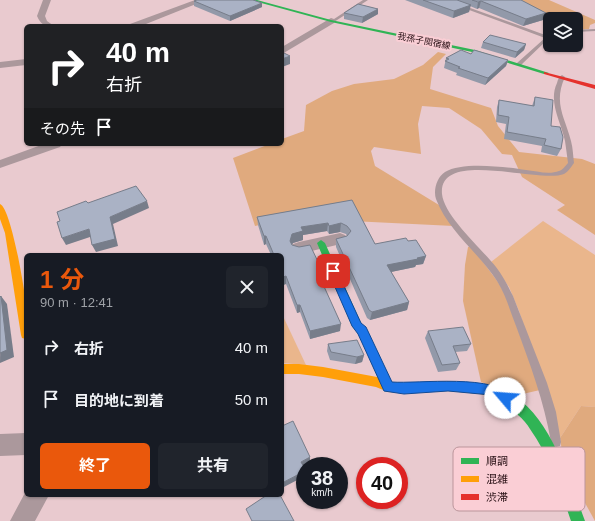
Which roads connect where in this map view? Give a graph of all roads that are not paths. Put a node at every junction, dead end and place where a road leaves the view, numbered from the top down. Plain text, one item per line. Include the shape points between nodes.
1 (47, 0) edge
2 (202, 0) edge
3 (252, 0) edge
4 (366, 0) edge
5 (444, 0) edge
6 (332, 21) junction
7 (47, 24) edge
8 (138, 24) edge
9 (595, 30) edge
10 (583, 31) edge
11 (543, 35) edge
12 (543, 42) edge
13 (284, 50) edge
14 (24, 62) edge
15 (519, 64) junction
16 (0, 65) edge
17 (562, 77) junction
18 (595, 86) edge
19 (50, 146) edge
20 (0, 164) edge
21 (0, 207) edge
22 (340, 239) edge
23 (321, 243) junction
24 (299, 248) edge
25 (24, 323) edge
26 (284, 369) edge
27 (388, 387) junction
28 (24, 444) edge
29 (0, 445) edge
30 (548, 447) edge
31 (557, 447) edge
32 (36, 497) edge
33 (574, 511) edge
34 (22, 521) edge
35 (578, 521) edge

1 - 7 street via 41,16
2 - 8 street
3 - 6 main road, 我孫子関宿線
4 - 6 lane
5 - 11 lane
6 - 13 street
6 - 15 main road, 我孫子関宿線 via 473,51
9 - 10 lane
12 - 15 lane
14 - 16 street
15 - 17 main road, 我孫子関宿線
17 - 18 main road, 我孫子関宿線
17 - 31 lane via 555,98 568,142 571,163 565,171 546,174 466,168 450,171 444,176 439,187 439,197 447,213 500,279 509,296 554,423
19 - 20 street
21 - 25 main road via 9,233
22 - 23 street
23 - 24 street
23 - 27 main road via 357,326 362,330
26 - 27 main road via 324,372 377,382
27 - 30 main road via 448,386 492,390 518,406 541,434
28 - 29 street
32 - 34 street
33 - 35 main road

